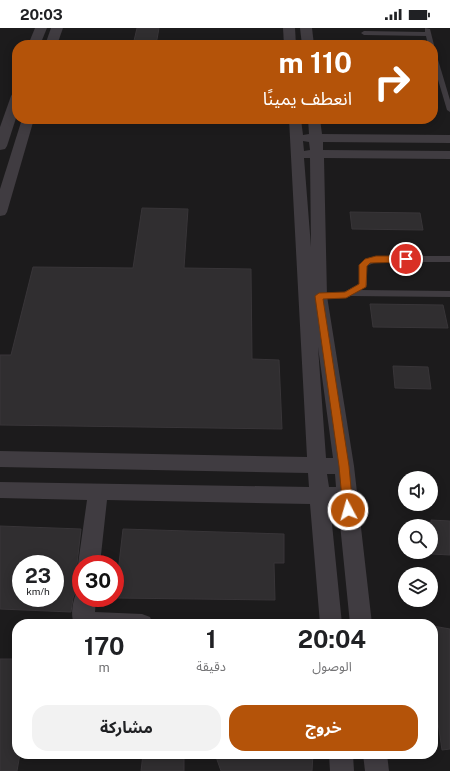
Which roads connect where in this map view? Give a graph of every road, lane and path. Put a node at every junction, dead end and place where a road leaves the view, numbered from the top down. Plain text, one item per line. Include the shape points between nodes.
1 (41, 28) edge
2 (57, 28) edge
3 (289, 28) edge
4 (306, 28) edge
5 (427, 31) edge
6 (364, 33) dead end
7 (36, 40) edge
8 (53, 40) edge
9 (290, 40) edge
10 (307, 40) edge
11 (438, 70) edge
12 (450, 110) edge
13 (12, 111) edge
14 (26, 124) edge
15 (294, 124) edge
16 (314, 124) edge
17 (450, 139) edge
18 (0, 146) edge
19 (296, 146) junction
20 (316, 146) junction
21 (0, 150) edge
22 (18, 151) junction
23 (450, 155) edge
24 (0, 212) edge
25 (450, 259) edge
26 (351, 293) junction
27 (450, 294) edge
28 (319, 296) junction
29 (0, 459) edge
30 (317, 465) junction
31 (344, 466) junction
32 (0, 490) edge
33 (98, 492) junction
34 (319, 496) junction
35 (347, 496) junction
36 (90, 555) edge
37 (84, 607) edge
38 (82, 619) edge
39 (331, 619) edge
40 (360, 619) edge
41 (341, 759) edge
42 (376, 759) edge
43 (342, 771) edge
44 (377, 771) edge

1 - 7 street
2 - 8 street
3 - 9 street
4 - 10 street
5 - 6 lane
11 - 12 lane
13 - 18 street
14 - 22 street
15 - 19 street
16 - 20 street
17 - 20 street
19 - 20 street
19 - 30 street
20 - 23 street
20 - 28 street
21 - 22 street
22 - 24 street
25 - 26 lane via 368,260 363,265 363,285
26 - 27 lane
26 - 28 lane
28 - 31 street
29 - 30 street
30 - 31 street
30 - 34 street
31 - 35 street
32 - 33 street
33 - 34 street
33 - 36 street
34 - 35 street
34 - 39 street
35 - 40 street
37 - 38 street
41 - 43 street
42 - 44 street

